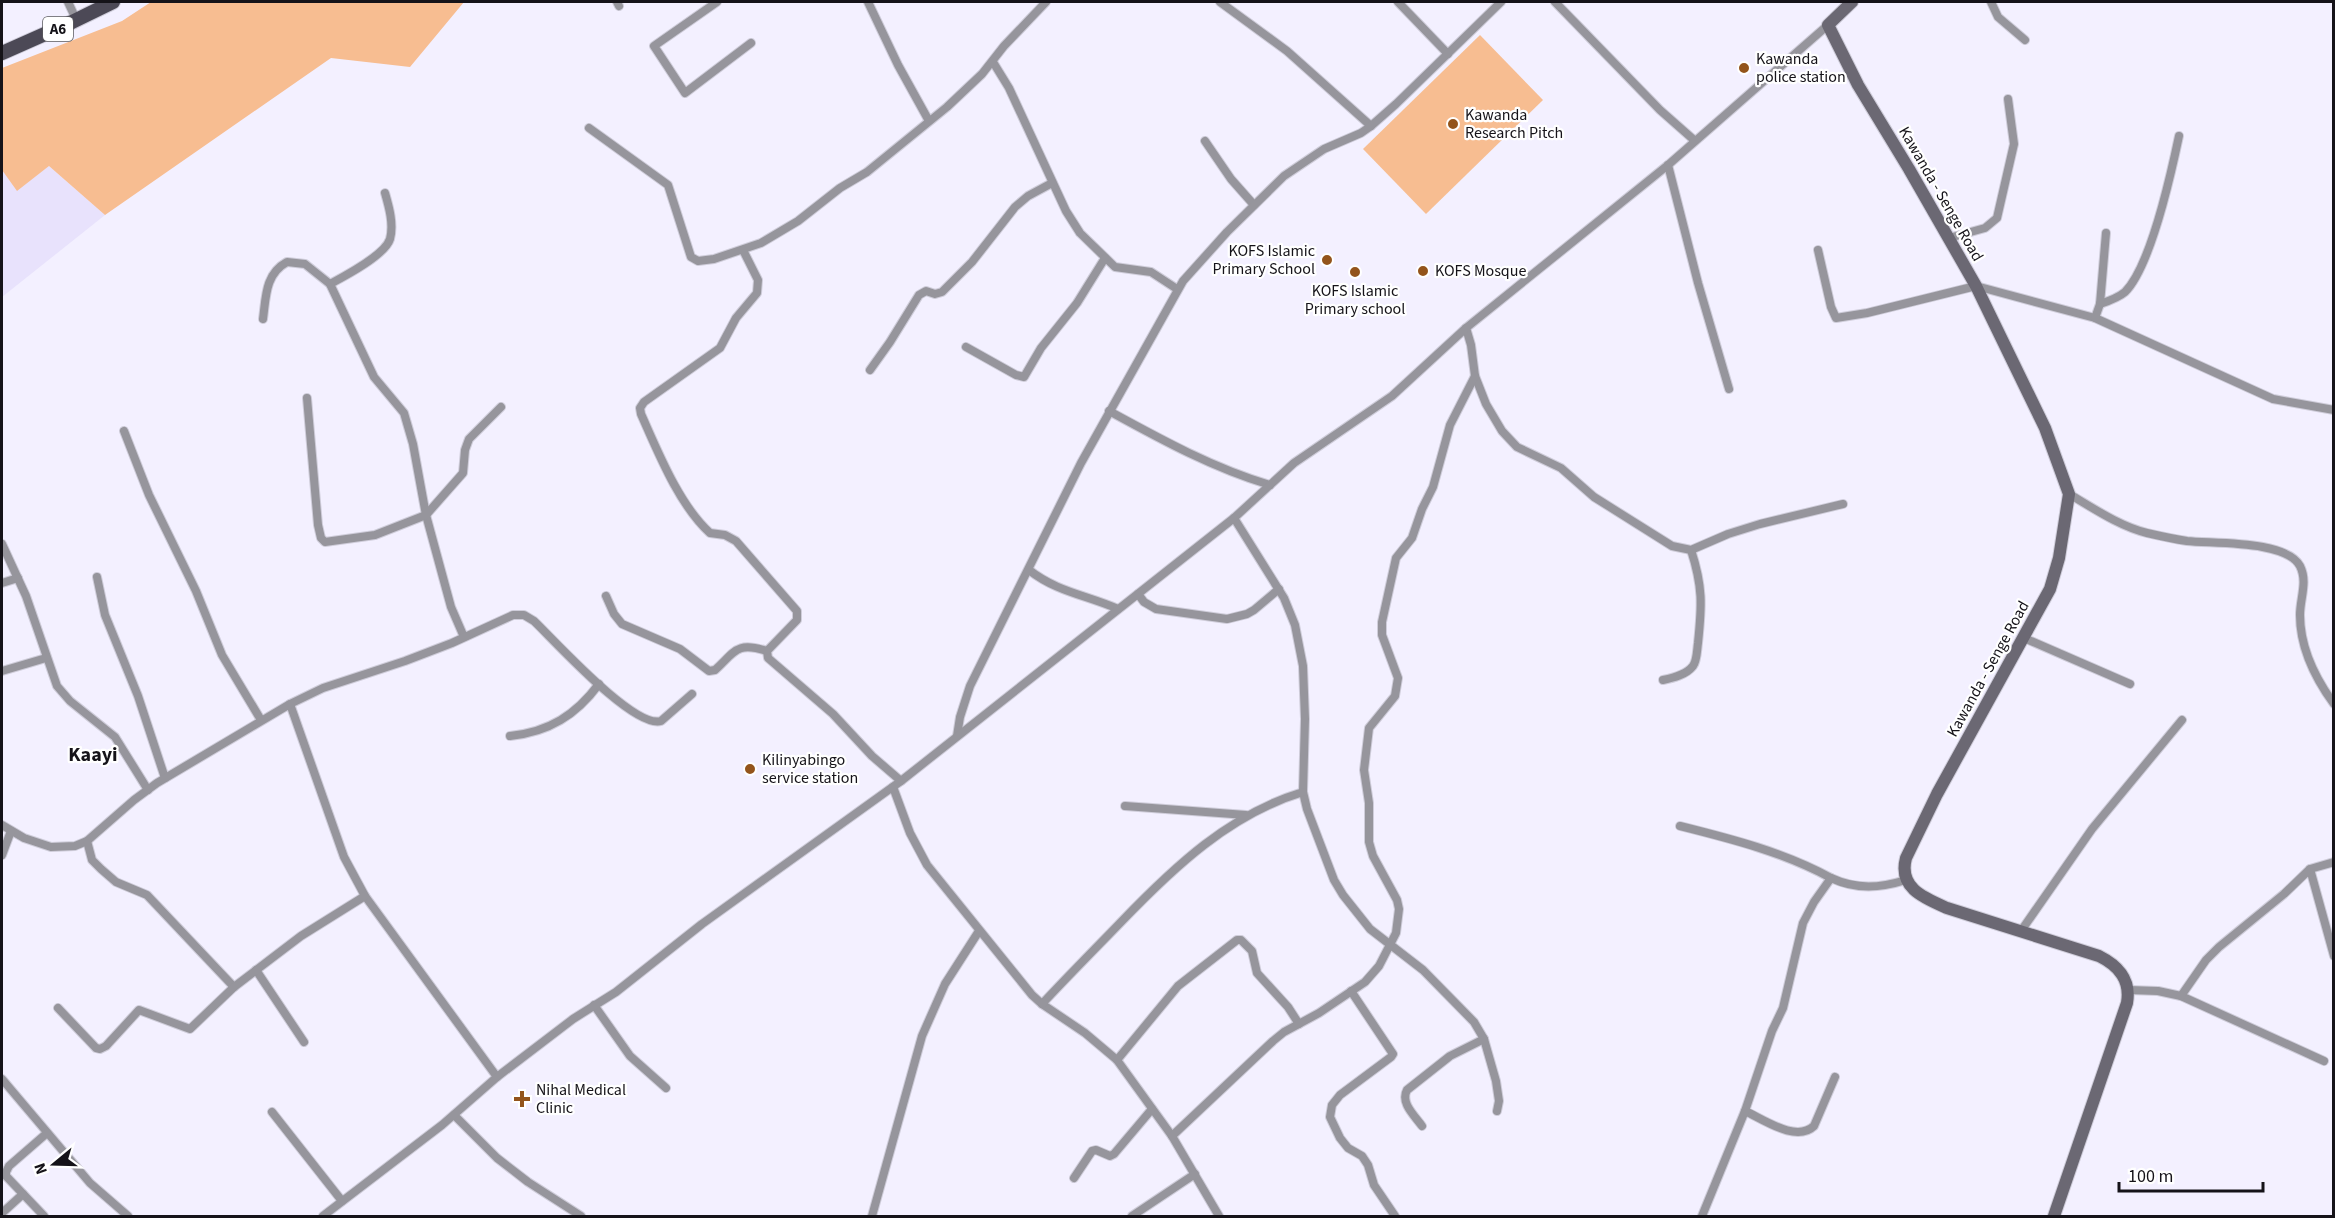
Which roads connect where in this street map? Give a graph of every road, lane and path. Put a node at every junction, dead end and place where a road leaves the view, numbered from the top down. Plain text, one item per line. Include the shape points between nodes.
1 (68, 2) edge
2 (113, 2) edge
3 (717, 2) edge
4 (868, 2) edge
5 (1046, 2) edge
6 (1220, 2) edge
7 (1398, 2) edge
8 (1501, 2) edge
9 (1555, 2) edge
10 (1852, 2) edge
11 (1991, 2) edge
12 (72, 22) junction
13 (1828, 25) junction
14 (2025, 40) dead end
15 (751, 43) dead end
16 (2, 53) edge
17 (1448, 54) junction
18 (993, 62) junction
19 (2008, 99) dead end
20 (929, 121) junction
21 (1371, 126) junction
22 (589, 128) dead end
23 (2179, 136) dead end
24 (1694, 140) junction
25 (1205, 141) dead end
26 (1668, 165) junction
27 (1052, 183) junction
28 (385, 193) dead end
29 (1254, 205) junction
30 (2106, 233) dead end
31 (1949, 238) junction
32 (743, 250) junction
33 (1818, 250) dead end
34 (1105, 258) junction
35 (330, 284) junction
36 (1976, 286) junction
37 (1176, 289) junction
38 (2100, 304) junction
39 (2095, 318) junction
40 (263, 319) dead end
41 (1466, 328) junction
42 (966, 347) dead end
43 (870, 370) dead end
44 (1475, 376) junction
45 (1729, 389) dead end
46 (307, 398) dead end
47 (501, 407) dead end
48 (2334, 410) edge
49 (1110, 411) junction
50 (124, 431) dead end
51 (1270, 485) junction
52 (2069, 494) junction
53 (1843, 504) dead end
54 (426, 515) junction
55 (1234, 518) junction
56 (2, 543) edge
57 (1691, 550) junction
58 (1029, 570) junction
59 (18, 578) junction
60 (97, 578) dead end
61 (2, 583) edge
62 (1279, 590) junction
63 (1138, 594) junction
64 (606, 596) dead end
65 (1118, 609) junction
66 (464, 637) junction
67 (2024, 638) junction
68 (767, 651) junction
69 (46, 658) junction
70 (2, 671) edge
71 (1663, 680) dead end
72 (599, 684) junction
73 (2130, 684) dead end
74 (693, 694) dead end
75 (290, 704) junction
76 (2334, 704) edge
77 (261, 720) junction
78 (2182, 720) dead end
79 (510, 736) dead end
80 (957, 736) junction
81 (165, 778) junction
82 (901, 781) junction
83 (893, 787) junction
84 (148, 790) junction
85 (1303, 792) junction
86 (1125, 806) dead end
87 (1247, 815) junction
88 (2, 825) edge
89 (1680, 826) dead end
90 (11, 831) junction
91 (87, 841) junction
92 (2, 855) edge
93 (2334, 862) edge
94 (2310, 869) junction
95 (1831, 878) junction
96 (1906, 880) junction
97 (365, 897) junction
98 (979, 931) junction
99 (2022, 931) junction
100 (1390, 945) junction
101 (2334, 956) edge
102 (256, 970) junction
103 (234, 987) junction
104 (2129, 990) junction
105 (1352, 991) junction
106 (2181, 996) junction
107 (1042, 1004) junction
108 (594, 1005) junction
109 (58, 1008) dead end
110 (1299, 1024) junction
111 (1484, 1039) junction
112 (304, 1042) dead end
113 (1117, 1060) junction
114 (2324, 1061) dead end
115 (497, 1077) junction
116 (1834, 1077) dead end
117 (2, 1079) edge
118 (666, 1088) dead end
119 (1152, 1109) junction
120 (1497, 1111) dead end
121 (1745, 1111) junction
122 (272, 1112) dead end
123 (454, 1115) junction
124 (1422, 1126) dead end
125 (47, 1133) junction
126 (1172, 1136) junction
127 (1196, 1174) junction
128 (1074, 1178) dead end
129 (23, 1194) junction
130 (342, 1201) junction
131 (2, 1213) edge
132 (44, 1216) edge
133 (128, 1216) edge
134 (323, 1216) edge
135 (581, 1216) edge
136 (872, 1216) edge
137 (1132, 1216) edge
138 (1219, 1216) edge
139 (1395, 1216) edge
140 (1702, 1216) edge
141 (2054, 1216) edge

1 - 12 street via 75,17
2 - 12 main road, A6
3 - 15 street via 654,46 686,93
4 - 20 street
5 - 18 street
6 - 21 street via 1287,51
7 - 17 street
8 - 17 street
9 - 24 street via 1659,110
10 - 13 street
11 - 14 street via 1998,17
12 - 16 main road, A6
13 - 24 street
13 - 31 street, Kawanda - Senge Road via 1858,85
17 - 21 street
18 - 20 street
18 - 27 street
19 - 31 street via 2014,144 1997,218 1985,228
20 - 32 street via 798,221
21 - 29 street via 1294,168
22 - 32 street via 668,185 687,250 694,259 714,259
23 - 38 street via 2143,263 2123,294
24 - 26 street
25 - 29 street
26 - 41 street
26 - 45 street
27 - 34 street via 1074,225
27 - 43 street via 1021,201 942,292 926,291 920,295
28 - 35 street via 390,212 387,246
29 - 37 street
30 - 38 street
31 - 36 street, Kawanda - Senge Road
32 - 68 street via 758,280 757,293 736,318 720,348 644,402 640,410 691,512 710,533 736,541 796,612 796,620
33 - 36 street via 1833,314 1841,319
34 - 37 street via 1119,268 1151,272
34 - 42 street via 1024,377
35 - 40 street via 305,264 287,262 269,281
35 - 54 street via 374,377 404,413
36 - 39 street
36 - 52 street, Kawanda - Senge Road via 2045,428
37 - 49 street
38 - 39 street
39 - 48 street via 2253,392 2296,405
41 - 44 street
41 - 51 street via 1392,396 1294,463
44 - 57 street via 1496,422 1517,447 1561,468 1594,497 1672,546
44 - 100 street via 1450,425 1433,488 1412,538 1396,558 1382,622 1382,635 1398,678 1395,696 1369,728 1364,770 1369,842 1399,909
46 - 54 street via 322,540 375,535
47 - 54 street via 469,439 463,473
49 - 51 street via 1200,459
49 - 58 street
50 - 77 street via 222,655
51 - 55 street
52 - 67 street, Kawanda - Senge Road via 2050,589
52 - 76 street via 2144,532 2187,541 2267,549 2286,554 2299,564 2304,587 2302,635 2317,677
53 - 57 street via 1760,524
54 - 66 street via 451,608
55 - 62 street
55 - 63 street
56 - 59 street
57 - 71 street via 1702,588 1696,656 1694,665 1680,676
58 - 65 street via 1062,590
58 - 80 street via 970,686
59 - 61 street
59 - 69 street
60 - 81 street via 105,615
62 - 63 street via 1247,615 1227,619 1156,609
62 - 85 street via 1295,625 1303,666
63 - 65 street
64 - 68 street via 622,624 680,648 709,671 737,649
65 - 80 street
66 - 72 street via 508,617 524,615
66 - 75 street via 323,688
67 - 73 street
67 - 96 street, Kawanda - Senge Road via 1937,794 1906,858
68 - 82 street via 768,658 833,714
69 - 70 street
69 - 84 street via 62,693 115,737
72 - 74 street via 619,704 654,722 661,721
72 - 79 street via 571,714 537,731
75 - 77 street
75 - 97 street via 344,857
77 - 81 street
78 - 99 street via 2091,829
80 - 82 street
81 - 84 street
82 - 83 street
83 - 98 street via 917,849
83 - 108 street
84 - 91 street
85 - 87 street
85 - 100 street via 1334,880 1356,913
86 - 87 street
87 - 107 street via 1161,880
88 - 90 street
89 - 95 street via 1786,856
90 - 91 street via 51,847
90 - 92 street
91 - 103 street via 92,860 100,869 117,882 147,895
93 - 94 street
94 - 101 street
94 - 106 street via 2206,960
95 - 96 street via 1873,888
95 - 121 street via 1803,923 1790,987
96 - 99 street via 1924,897 1947,908
97 - 102 street via 301,936
97 - 115 street
98 - 107 street
98 - 136 street via 945,984 922,1036
99 - 104 street via 2110,961 2125,978
100 - 105 street via 1379,966
100 - 111 street via 1461,1007
102 - 103 street
102 - 112 street
103 - 109 street via 190,1029 139,1010 100,1049
104 - 106 street
104 - 141 street
105 - 110 street
105 - 139 street via 1393,1054 1340,1095 1332,1105 1330,1118 1348,1148 1368,1165 1374,1185
106 - 114 street
107 - 113 street
108 - 115 street
108 - 118 street via 630,1056
110 - 113 street via 1257,973 1252,951 1237,940 1178,986
110 - 126 street via 1260,1052
111 - 120 street via 1496,1081
111 - 124 street via 1450,1056 1407,1090 1404,1101
113 - 119 street
115 - 123 street
116 - 121 street via 1810,1130 1792,1132
117 - 125 street
119 - 126 street
119 - 128 street via 1114,1154 1092,1151
121 - 140 street
122 - 130 street
123 - 130 street
123 - 135 street via 513,1171
125 - 129 street via 6,1172
125 - 133 street via 90,1183
126 - 127 street
127 - 137 street
127 - 138 street
129 - 131 street
129 - 132 street
130 - 134 street

